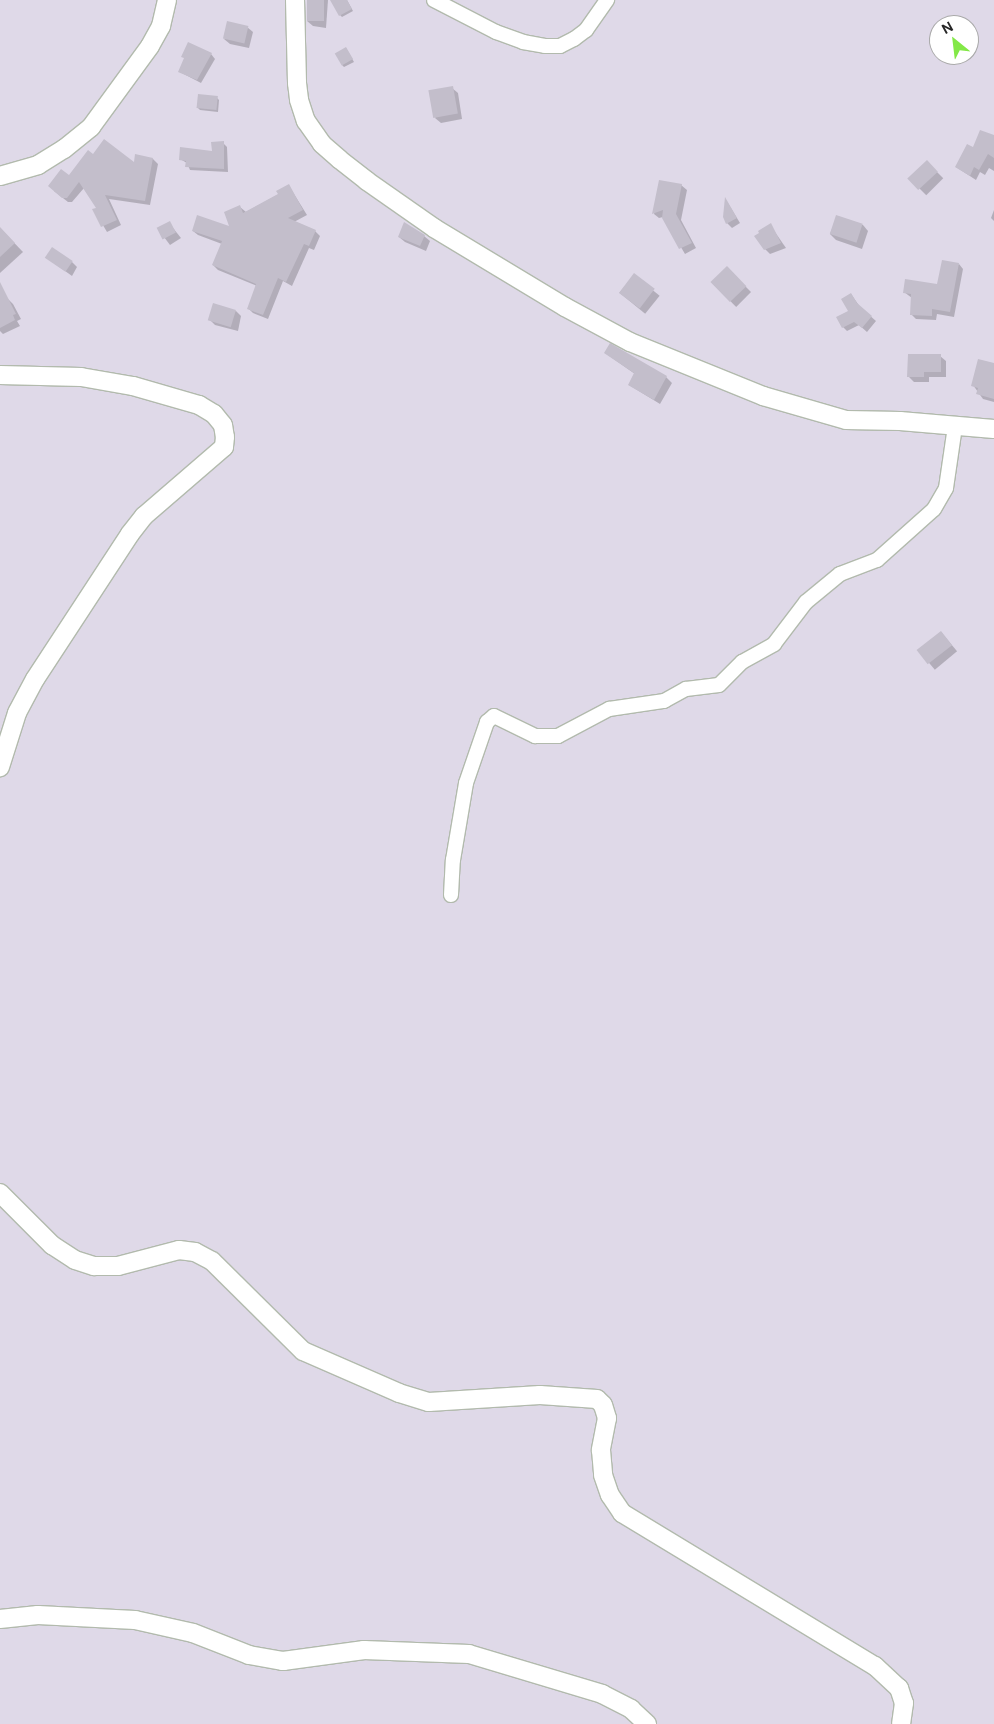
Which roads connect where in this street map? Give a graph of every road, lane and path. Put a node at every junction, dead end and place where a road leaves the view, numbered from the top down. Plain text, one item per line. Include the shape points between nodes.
1 (167, 0) edge
2 (295, 0) edge
3 (434, 0) edge
4 (607, 0) edge
5 (0, 176) edge
6 (0, 375) edge
7 (955, 426) junction
8 (994, 429) edge
9 (0, 767) edge
10 (451, 895) dead end
11 (0, 1193) edge
12 (0, 1618) edge
13 (647, 1724) edge
14 (901, 1724) edge

1 - 5 street via 161,26 150,46 91,127 38,165
2 - 7 street via 297,83 306,121 322,144 339,159 434,228 630,342 763,396 846,420
3 - 4 street via 522,42 560,46 586,30
6 - 9 street via 81,377 133,386 199,405 214,414 223,425 225,437 224,447 144,516 130,534 35,679 17,713
7 - 8 street
7 - 10 street via 946,488 934,510 877,560 840,574 806,602 774,644 742,662 719,685 686,689 664,701 609,710 558,736 535,736 494,716 487,722 466,784 453,860
11 - 14 street via 52,1245 75,1260 94,1266 118,1266 179,1250 203,1256 251,1298 303,1351 399,1393 429,1402 540,1395 597,1399 603,1405 606,1418 601,1450 603,1475 610,1495 622,1513 875,1666 899,1688 904,1703
12 - 13 street via 38,1614 135,1620 193,1633 249,1655 283,1661 364,1650 469,1654 602,1694 631,1709

